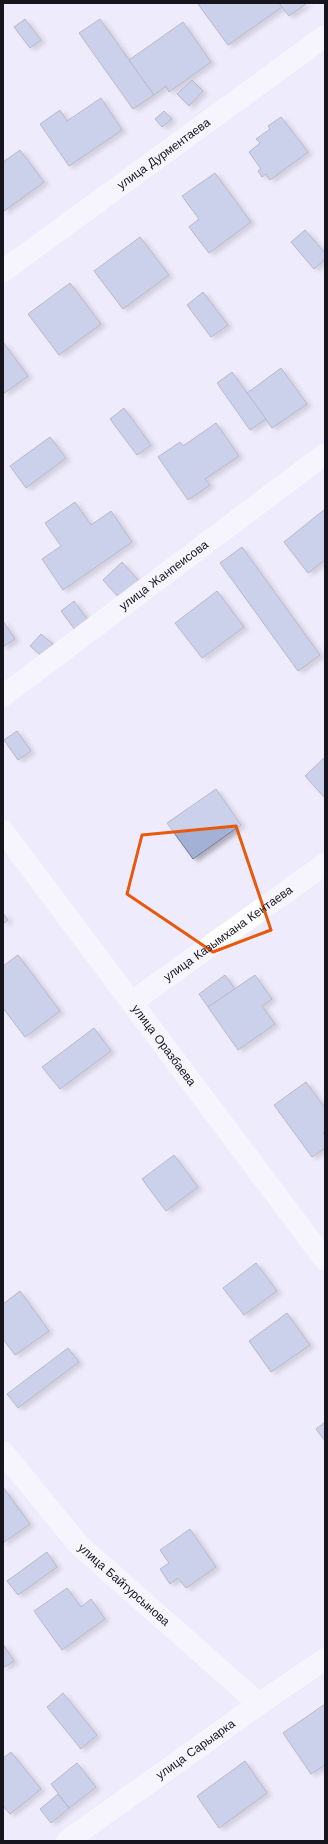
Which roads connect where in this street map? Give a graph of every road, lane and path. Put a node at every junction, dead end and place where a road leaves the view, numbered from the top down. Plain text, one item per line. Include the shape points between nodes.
1 (325, 36) edge
2 (3, 271) edge
3 (325, 454) edge
4 (3, 696) edge
5 (3, 831) edge
6 (325, 864) edge
7 (132, 1002) junction
8 (325, 1260) edge
9 (3, 1452) edge
10 (325, 1659) edge
11 (259, 1704) junction
12 (67, 1841) edge

1 - 2 street, улица Дурментаева
3 - 4 street, улица Жанпеисова
5 - 7 street, улица Оразбаева
6 - 7 street, улица Казымхана Кентаева
7 - 8 street, улица Оразбаева
9 - 11 street, улица Байтурсынова via 78,1544
10 - 11 street, улица Сарыарка
11 - 12 street, улица Сарыарка

